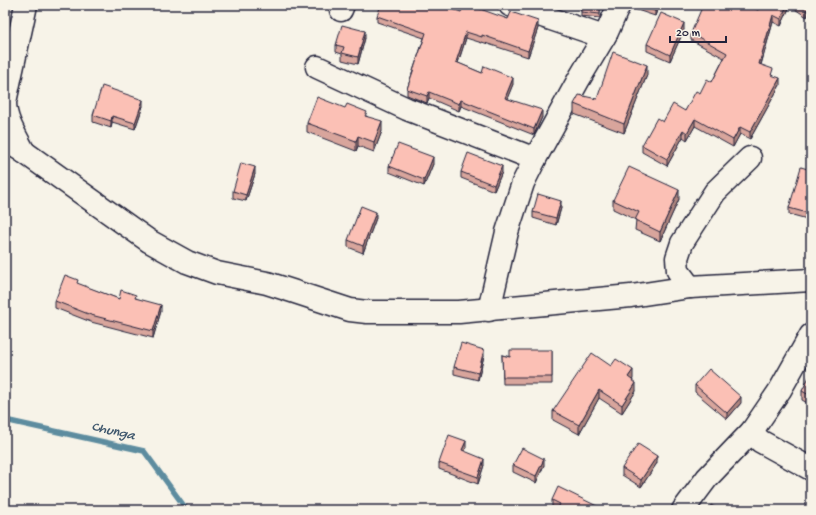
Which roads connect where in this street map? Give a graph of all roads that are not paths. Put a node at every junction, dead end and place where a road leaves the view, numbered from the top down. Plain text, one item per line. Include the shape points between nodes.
1 (26, 5) edge
2 (510, 5) edge
3 (619, 5) edge
4 (604, 37) junction
5 (317, 67) dead end
6 (5, 140) edge
7 (24, 152) junction
8 (535, 158) junction
9 (750, 158) dead end
10 (811, 280) edge
11 (690, 287) junction
12 (489, 310) junction
13 (811, 335) edge
14 (752, 431) junction
15 (811, 469) edge
16 (682, 510) edge

1 - 7 street via 5,102 9,123
2 - 4 street
3 - 4 street
4 - 8 street
5 - 8 street via 407,109
6 - 7 street
7 - 12 street via 149,241 187,262 217,273 267,283 350,310
8 - 12 street via 523,183 507,232
9 - 11 street via 715,192 682,243 677,258 678,271
10 - 11 street
11 - 12 street via 631,296
13 - 14 street via 780,390
14 - 15 street via 760,442
14 - 16 street via 707,478

